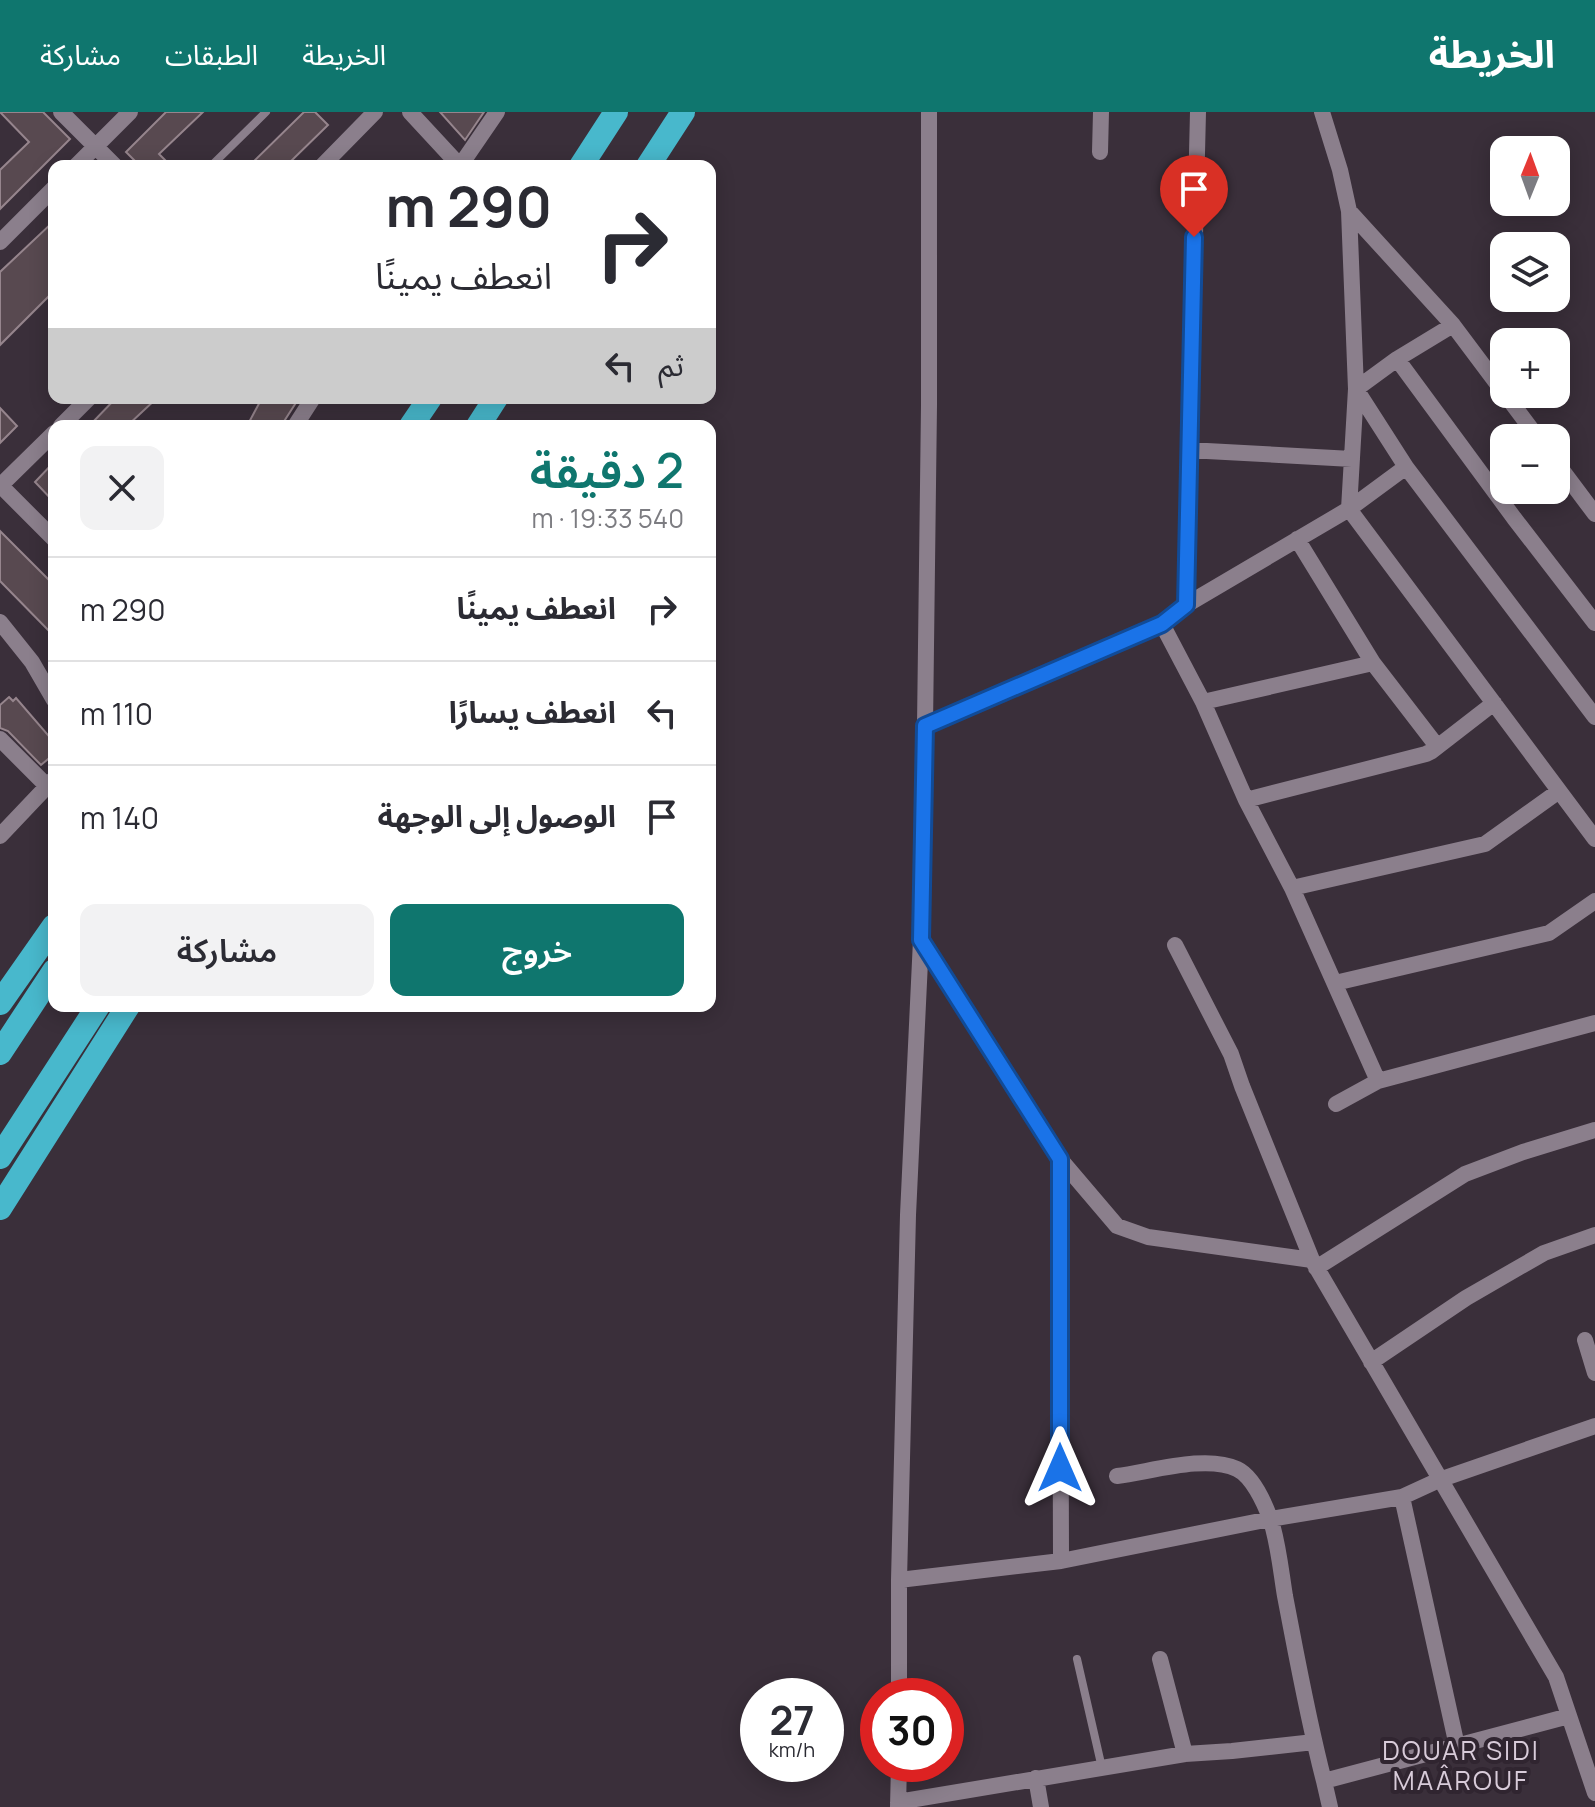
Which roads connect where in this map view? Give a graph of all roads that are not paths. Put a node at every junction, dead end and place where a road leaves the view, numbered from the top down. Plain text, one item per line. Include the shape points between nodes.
1 (61, 112) edge
2 (130, 112) edge
3 (266, 112) edge
4 (375, 112) edge
5 (410, 112) edge
6 (497, 112) edge
7 (616, 112) edge
8 (683, 112) edge
9 (929, 112) edge
10 (1101, 112) edge
11 (1198, 112) edge
12 (1322, 112) edge
13 (96, 146) junction
14 (1100, 152) dead end
15 (82, 160) edge
16 (109, 160) edge
17 (217, 160) edge
18 (328, 160) edge
19 (454, 160) edge
20 (464, 160) edge
21 (585, 160) edge
22 (652, 160) edge
23 (48, 194) edge
24 (1349, 211) junction
25 (0, 242) edge
26 (1453, 325) junction
27 (1397, 359) junction
28 (1490, 375) edge
29 (1356, 389) junction
30 (83, 404) edge
31 (1515, 408) edge
32 (67, 420) edge
33 (1527, 424) edge
34 (48, 439) edge
35 (1188, 450) junction
36 (1352, 459) junction
37 (1406, 467) junction
38 (1570, 481) edge
39 (0, 486) edge
40 (1349, 509) junction
41 (1595, 514) edge
42 (48, 533) edge
43 (1297, 539) junction
44 (1186, 605) junction
45 (0, 622) edge
46 (1595, 623) edge
47 (1162, 624) junction
48 (1373, 663) junction
49 (48, 690) edge
50 (1203, 702) junction
51 (1494, 703) junction
52 (1595, 717) edge
53 (925, 726) junction
54 (2, 746) edge
55 (1436, 747) junction
56 (48, 781) edge
57 (48, 786) edge
58 (1559, 791) junction
59 (1246, 800) junction
60 (0, 836) edge
61 (1595, 839) edge
62 (1292, 888) junction
63 (1595, 901) edge
64 (48, 935) edge
65 (921, 940) junction
66 (1175, 945) dead end
67 (48, 980) edge
68 (1335, 983) junction
69 (0, 1003) edge
70 (94, 1012) edge
71 (124, 1012) edge
72 (1595, 1023) edge
73 (0, 1053) edge
74 (1378, 1081) junction
75 (1336, 1104) dead end
76 (1595, 1130) edge
77 (0, 1157) edge
78 (1060, 1159) junction
79 (0, 1208) edge
80 (1595, 1235) edge
81 (1314, 1264) junction
82 (1585, 1340) dead end
83 (1371, 1362) junction
84 (1595, 1373) edge
85 (1595, 1426) edge
86 (1117, 1476) dead end
87 (1439, 1480) junction
88 (1402, 1497) junction
89 (1270, 1519) junction
90 (1061, 1561) junction
91 (899, 1580) junction
92 (1077, 1659) dead end
93 (1160, 1659) dead end
94 (899, 1678) edge
95 (1569, 1716) junction
96 (1314, 1742) junction
97 (1457, 1746) junction
98 (1185, 1754) junction
99 (1102, 1768) junction
100 (1036, 1778) junction
101 (1324, 1781) junction
102 (899, 1782) edge
103 (1595, 1793) edge
104 (898, 1804) edge
105 (1041, 1807) edge
106 (1330, 1807) edge

1 - 13 street
2 - 13 street
3 - 17 lane
4 - 18 street
5 - 19 street
6 - 20 street
7 - 21 highway
8 - 22 highway
9 - 53 street
10 - 14 street
11 - 35 street
12 - 24 street
13 - 15 street
13 - 16 street
23 - 25 street
24 - 26 street
24 - 29 street
26 - 27 street
26 - 28 street
27 - 29 street
27 - 46 street
29 - 36 street
29 - 37 street
30 - 32 street
31 - 33 street
34 - 39 street
35 - 36 street
35 - 44 street
36 - 40 street
37 - 40 street
37 - 52 street
38 - 41 street
39 - 42 street
40 - 43 street
40 - 51 street
43 - 44 street
43 - 48 street
44 - 47 street
45 - 49 street
47 - 50 street
47 - 53 street
48 - 50 street
48 - 55 street
50 - 59 street
51 - 55 street
51 - 58 street
53 - 65 street
54 - 56 street
55 - 59 street via 1426,754
57 - 60 street
58 - 61 street
58 - 62 street via 1485,844
59 - 62 street
62 - 68 street
63 - 68 street via 1549,933
64 - 69 highway
65 - 78 street
65 - 91 street
66 - 81 street via 1231,1054
67 - 73 highway
68 - 74 street
70 - 77 highway
71 - 79 highway
72 - 74 street
74 - 75 street
76 - 81 street via 1465,1174
78 - 81 street via 1117,1226 1148,1237
78 - 90 street
80 - 83 street via 1544,1253
81 - 83 street
82 - 84 street
83 - 87 street
85 - 87 street
86 - 89 street via 1184,1464 1236,1468 1250,1477
87 - 88 street
87 - 95 street via 1556,1677
88 - 89 street
88 - 97 street
89 - 90 street
89 - 96 street
90 - 91 street
91 - 94 street
92 - 99 lane
93 - 98 street
95 - 97 street
95 - 103 street
96 - 98 street
96 - 101 street
97 - 101 street
98 - 99 street
99 - 100 street
100 - 104 street
100 - 105 street
101 - 106 street
102 - 104 street

